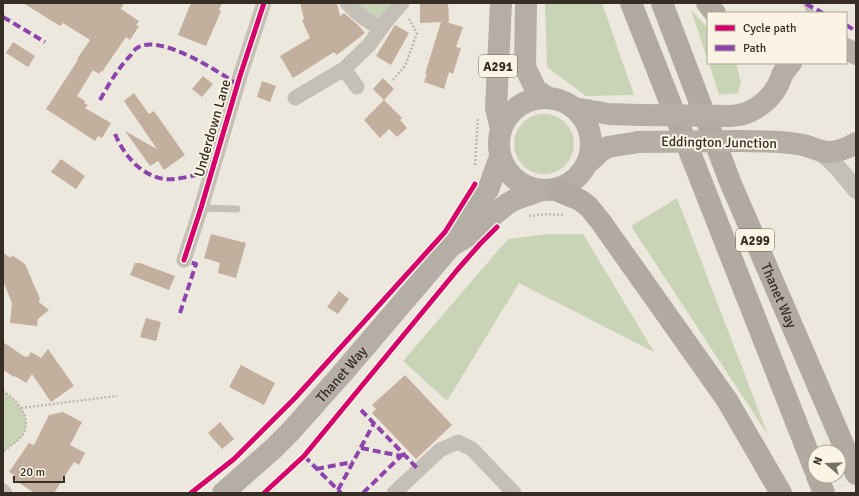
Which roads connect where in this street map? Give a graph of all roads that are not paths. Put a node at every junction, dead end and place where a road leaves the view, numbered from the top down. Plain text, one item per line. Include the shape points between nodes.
1 (264, 3) edge
2 (347, 3) edge
3 (501, 3) edge
4 (526, 3) edge
5 (631, 3) edge
6 (662, 3) edge
7 (707, 3) edge
8 (806, 3) edge
9 (402, 4) edge
10 (714, 12) edge
11 (810, 12) edge
12 (381, 28) junction
13 (847, 50) edge
14 (856, 54) edge
15 (790, 64) edge
16 (344, 69) junction
17 (357, 87) dead end
18 (295, 98) dead end
19 (548, 98) junction
20 (574, 108) junction
21 (500, 130) junction
22 (856, 143) edge
23 (811, 148) junction
24 (500, 157) junction
25 (586, 164) junction
26 (547, 190) junction
27 (856, 190) edge
28 (201, 208) junction
29 (237, 209) dead end
30 (451, 246) junction
31 (184, 260) dead end
32 (807, 450) edge
33 (856, 474) edge
34 (223, 493) edge
35 (394, 493) edge
36 (514, 493) edge
37 (781, 493) edge

1 - 28 street, Underdown Lane
2 - 12 street via 357,14
3 - 21 main road, A291 via 496,108
4 - 19 main road, A291 via 525,67 536,90
5 - 32 highway, A299
6 - 33 highway, Thanet Way / A299 via 731,184
7 - 10 highway
8 - 11 lane
9 - 12 street
12 - 16 street via 370,44
13 - 14 main road
15 - 20 main road, Eddington Junction, bridge via 767,99 744,114 609,114
16 - 17 street
16 - 18 street
19 - 20 main road, Eddington Junction via 562,101
19 - 21 main road, Eddington Junction via 533,99 519,105 508,116
20 - 25 main road, Eddington Junction via 582,117 590,134 590,152
21 - 24 main road, Eddington Junction
22 - 23 main road, Eddington Junction via 830,152
23 - 25 main road, Eddington Junction, bridge via 776,142 738,140 639,142 608,147
23 - 27 street via 826,156
24 - 26 main road, Eddington Junction via 505,170 514,180 526,187
24 - 30 main road, Thanet Way via 488,190 460,224
25 - 26 main road, Eddington Junction via 579,176 568,184
26 - 30 main road, Thanet Way via 506,204 468,236
26 - 37 highway via 580,200 601,222 727,400
28 - 29 lane
28 - 31 street, Underdown Lane
30 - 34 main road, Thanet Way via 290,432
35 - 36 street via 440,450 458,442 472,448

